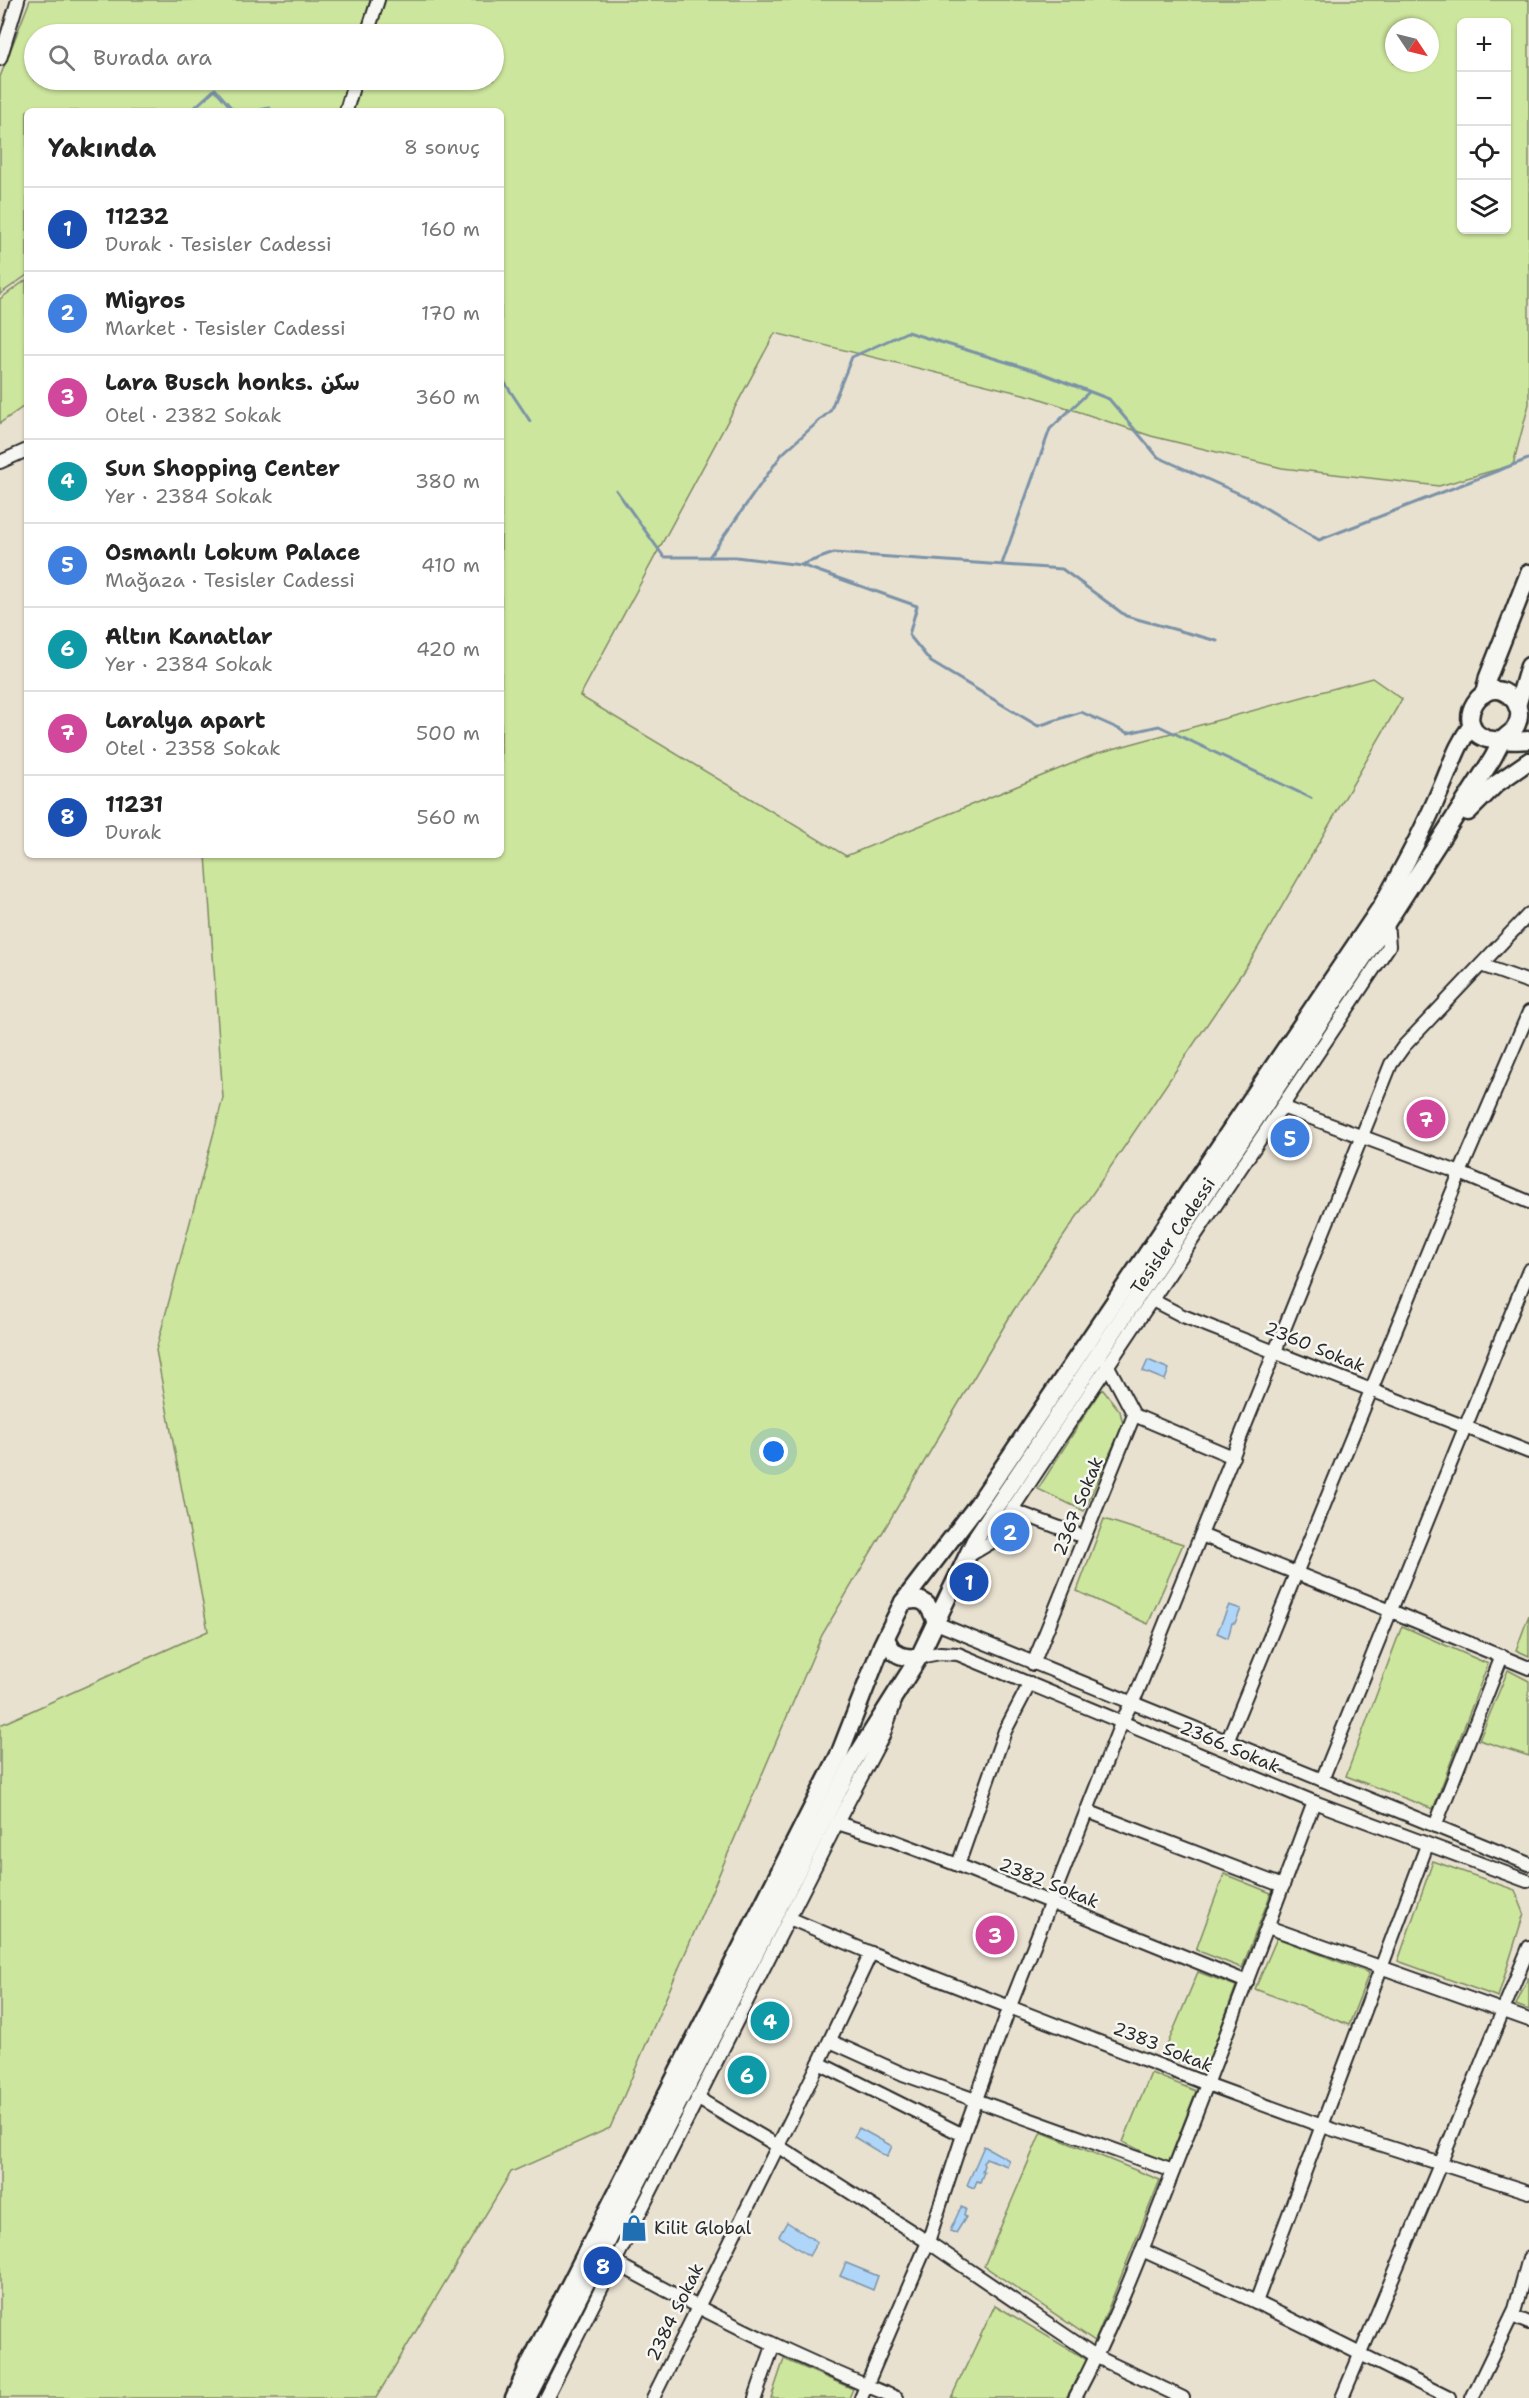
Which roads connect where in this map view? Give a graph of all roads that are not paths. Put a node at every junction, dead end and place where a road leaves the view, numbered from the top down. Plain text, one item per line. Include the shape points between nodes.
1 (18, 0) edge
2 (378, 0) edge
3 (370, 24) edge
4 (0, 59) edge
5 (352, 90) edge
6 (347, 108) edge
7 (24, 451) edge
8 (0, 462) edge
9 (1529, 573) edge
10 (1529, 666) edge
11 (1484, 694) junction
12 (1523, 708) edge
13 (1472, 725) junction
14 (1503, 739) junction
15 (1529, 740) edge
16 (1529, 761) edge
17 (1426, 864) junction
18 (1529, 914) edge
19 (1388, 922) junction
20 (1481, 965) junction
21 (1529, 982) edge
22 (1529, 1012) edge
23 (1282, 1107) junction
24 (1364, 1136) junction
25 (1460, 1173) junction
26 (1529, 1202) edge
27 (1529, 1270) edge
28 (1152, 1300) junction
29 (1276, 1351) junction
30 (1107, 1364) junction
31 (1372, 1389) junction
32 (1134, 1415) junction
33 (1466, 1428) junction
34 (1529, 1452) edge
35 (1233, 1457) junction
36 (1012, 1510) junction
37 (1201, 1535) junction
38 (1084, 1537) junction
39 (967, 1556) junction
40 (1296, 1573) junction
41 (903, 1602) junction
42 (1392, 1611) junction
43 (936, 1623) junction
44 (886, 1638) junction
45 (1502, 1656) junction
46 (919, 1657) junction
47 (1033, 1664) junction
48 (1529, 1668) edge
49 (1030, 1683) junction
50 (901, 1686) junction
51 (1131, 1704) junction
52 (1122, 1721) junction
53 (1227, 1742) junction
54 (1322, 1780) junction
55 (1314, 1802) junction
56 (1087, 1811) junction
57 (837, 1823) junction
58 (1435, 1826) junction
59 (1427, 1845) junction
60 (957, 1865) junction
61 (1528, 1875) edge
62 (1283, 1886) junction
63 (1050, 1904) junction
64 (789, 1918) junction
65 (1268, 1927) junction
66 (1529, 1947) edge
67 (871, 1953) junction
68 (1381, 1967) junction
69 (1525, 1967) edge
70 (1247, 1982) junction
71 (1010, 2006) junction
72 (1502, 2011) junction
73 (1529, 2020) edge
74 (830, 2041) junction
75 (819, 2063) junction
76 (1207, 2084) junction
77 (697, 2098) junction
78 (976, 2101) junction
79 (1322, 2126) junction
80 (963, 2135) junction
81 (778, 2146) junction
82 (1442, 2162) junction
83 (1173, 2171) junction
84 (1529, 2192) edge
85 (928, 2242) junction
86 (1142, 2250) junction
87 (1529, 2258) edge
88 (614, 2262) junction
89 (1256, 2302) junction
90 (697, 2308) junction
91 (1512, 2316) junction
92 (1529, 2323) edge
93 (773, 2346) junction
94 (1361, 2353) junction
95 (1097, 2357) junction
96 (866, 2385) junction
97 (514, 2398) edge
98 (527, 2398) edge
99 (546, 2398) edge
100 (653, 2398) edge
101 (755, 2398) edge
102 (861, 2398) edge
103 (897, 2398) edge
104 (1075, 2398) edge
105 (1183, 2398) edge
106 (1342, 2398) edge
107 (1449, 2398) edge
108 (1472, 2398) edge

1 - 4 street
2 - 3 street
5 - 6 street
7 - 8 street
9 - 11 main road
10 - 12 main road
11 - 12 main road via 1507,694
11 - 13 main road via 1473,704
12 - 14 main road via 1519,722
13 - 14 main road via 1488,739
13 - 41 main road via 1459,741 1442,789 1381,907 978,1504
14 - 15 main road
14 - 17 main road
16 - 17 main road via 1477,801
17 - 19 main road
18 - 20 street
19 - 23 street, Tesisler Cadessi via 1389,946
19 - 39 main road via 998,1502
20 - 21 street
20 - 24 street via 1391,1064
22 - 25 street
23 - 24 street
23 - 28 street, Tesisler Cadessi
24 - 25 street
24 - 29 street
25 - 26 street
25 - 31 street
27 - 33 street
28 - 29 street, 2360 Sokak via 1183,1316
28 - 30 street, Tesisler Cadessi
29 - 31 street, 2360 Sokak
29 - 35 street
30 - 32 street
30 - 36 street, Tesisler Cadessi
31 - 33 street, 2360 Sokak
31 - 40 street
32 - 35 street
32 - 38 street, 2367 Sokak
33 - 34 street, 2360 Sokak
33 - 42 street
35 - 37 street
36 - 38 street
36 - 39 street, Tesisler Cadessi via 990,1543
37 - 40 street
37 - 51 street
38 - 47 street, 2367 Sokak
39 - 43 main road
40 - 42 street
40 - 53 street
41 - 43 main road via 922,1601
41 - 44 main road
42 - 45 street
42 - 54 street
43 - 46 main road
43 - 47 street, 2366 Sokak
44 - 46 main road via 898,1656
44 - 97 main road via 839,1755
45 - 48 street
45 - 58 street
46 - 49 street, 2366 Sokak via 958,1654
46 - 50 main road
47 - 51 street, 2366 Sokak
49 - 52 street, 2366 Sokak
49 - 60 street via 1005,1731
50 - 57 street via 883,1736
50 - 98 main road via 854,1760
51 - 52 street
51 - 53 street, 2366 Sokak
52 - 55 street, 2366 Sokak
52 - 56 street
53 - 54 street, 2366 Sokak
54 - 58 street, 2366 Sokak
55 - 59 street, 2366 Sokak
55 - 62 street
56 - 62 street
56 - 63 street
57 - 60 street, 2382 Sokak
57 - 64 street
58 - 61 street, 2366 Sokak
59 - 61 street, 2366 Sokak
59 - 68 street
60 - 63 street, 2382 Sokak
62 - 65 street
63 - 70 street, 2382 Sokak
63 - 71 street
64 - 67 street, 2383 Sokak
64 - 77 street
65 - 68 street
65 - 70 street
66 - 69 street
67 - 71 street, 2383 Sokak
67 - 74 street, 2384 Sokak
68 - 72 street
68 - 79 street
69 - 72 street
70 - 76 street
71 - 76 street, 2383 Sokak
71 - 78 street
72 - 73 street
72 - 82 street
74 - 75 street, 2384 Sokak
74 - 78 street
75 - 80 street
75 - 81 street, 2384 Sokak
76 - 79 street, 2383 Sokak
76 - 83 street
77 - 81 street
77 - 88 street
78 - 80 street
78 - 83 street
79 - 82 street, 2383 Sokak
79 - 89 street
80 - 85 street
81 - 85 street
81 - 90 street, 2384 Sokak
82 - 84 street, 2383 Sokak
82 - 94 street
83 - 86 street
85 - 95 street
85 - 96 street
86 - 89 street
86 - 95 street
87 - 91 street
88 - 90 street
88 - 99 street
89 - 94 street
90 - 93 street
90 - 100 street, 2384 Sokak
91 - 92 street
91 - 108 street
93 - 96 street
93 - 101 street
94 - 106 street
94 - 107 street
95 - 104 street
95 - 105 street
96 - 102 street
96 - 103 street

